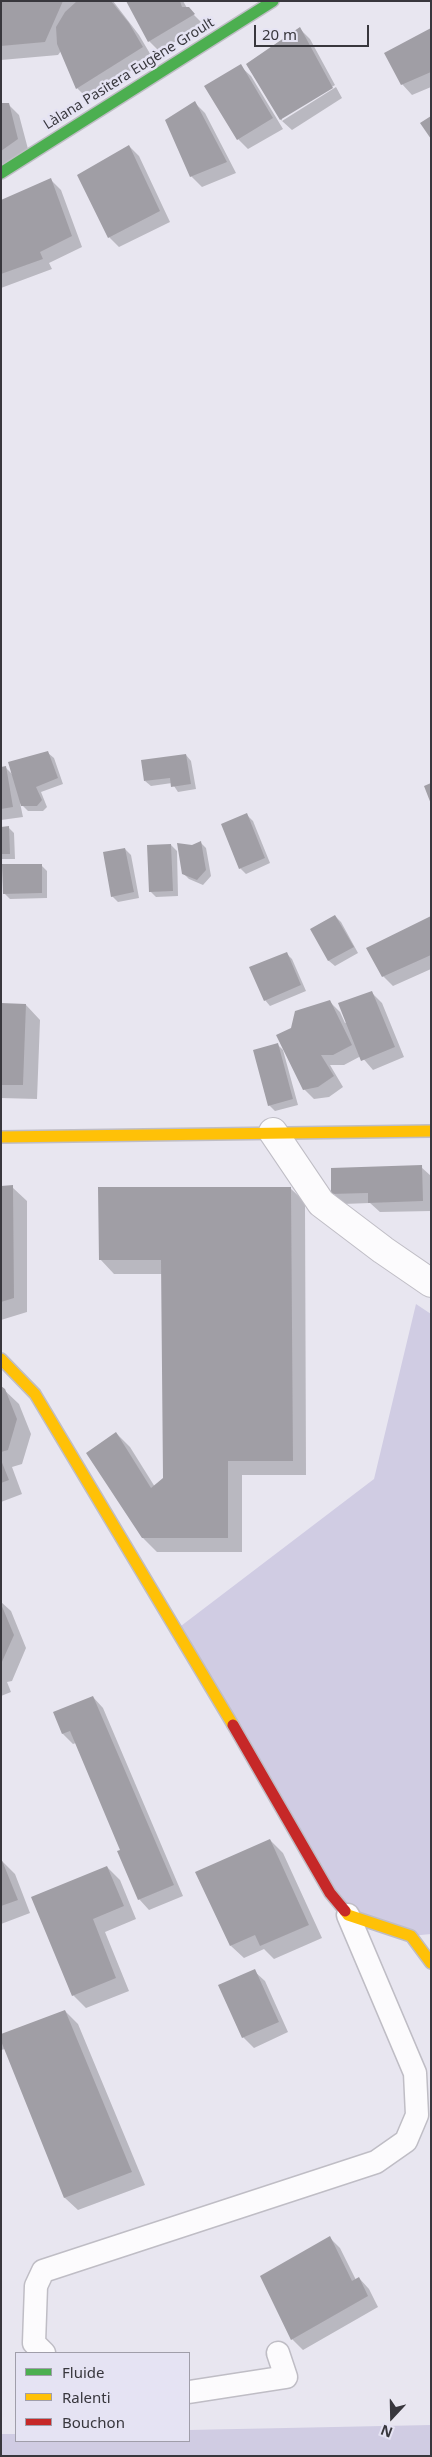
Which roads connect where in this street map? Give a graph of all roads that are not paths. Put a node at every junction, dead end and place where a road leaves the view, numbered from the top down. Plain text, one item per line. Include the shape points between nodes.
1 (273, 1) edge
2 (1, 173) edge
3 (431, 1131) edge
4 (274, 1132) junction
5 (1, 1137) edge
6 (431, 1283) edge
7 (1, 1358) edge
8 (348, 1915) junction
9 (421, 1935) edge
10 (431, 1963) edge
11 (43, 2352) edge
12 (278, 2352) dead end
13 (190, 2392) edge

1 - 2 street, Làlana Pasitera Eugène Groult
3 - 4 street
4 - 5 street
4 - 6 street via 321,1203
7 - 8 street via 35,1394 177,1629 330,1893
8 - 9 street
8 - 11 lane via 415,2072 417,2116 406,2141 376,2162 44,2271 36,2286 34,2343
9 - 10 street
12 - 13 lane via 286,2377

